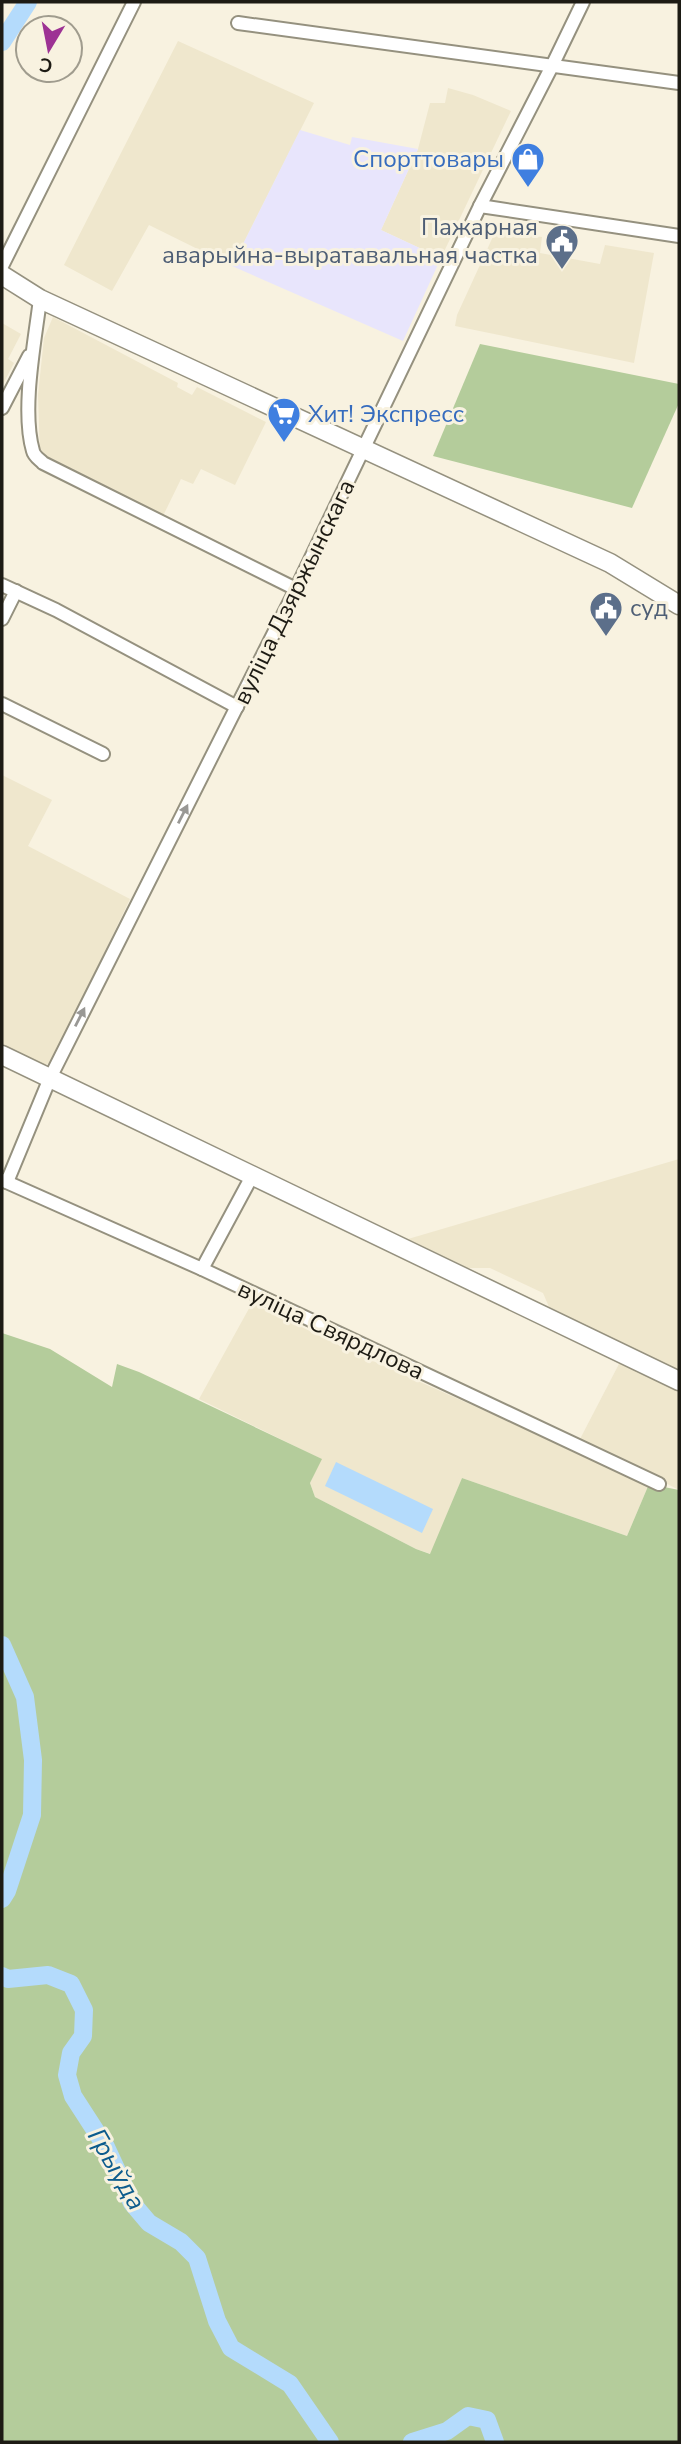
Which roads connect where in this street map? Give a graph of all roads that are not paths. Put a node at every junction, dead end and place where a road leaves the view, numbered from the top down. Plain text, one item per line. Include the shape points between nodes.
1 (134, 2) edge
2 (583, 2) edge
3 (238, 23) dead end
4 (553, 64) junction
5 (679, 83) edge
6 (480, 206) junction
7 (679, 236) edge
8 (2, 266) edge
9 (2, 275) edge
10 (40, 299) junction
11 (34, 347) junction
12 (2, 408) edge
13 (366, 448) junction
14 (2, 585) edge
15 (296, 589) junction
16 (16, 591) junction
17 (679, 605) edge
18 (2, 619) edge
19 (2, 704) edge
20 (237, 707) junction
21 (103, 754) dead end
22 (2, 1055) edge
23 (50, 1078) junction
24 (252, 1176) junction
25 (5, 1181) edge
26 (202, 1269) junction
27 (679, 1381) edge
28 (659, 1484) dead end

1 - 8 street
2 - 4 street, вуліца Дзяржынскага
3 - 4 street
4 - 5 street
4 - 6 street, вуліца Дзяржынскага
6 - 7 street
6 - 13 street, вуліца Дзяржынскага
9 - 10 street
10 - 11 street
10 - 13 street
11 - 12 street
11 - 15 street via 29,387 33,454
13 - 15 street, вуліца Дзяржынскага
13 - 17 street via 610,563
14 - 16 street
15 - 20 street, вуліца Дзяржынскага
16 - 18 street
16 - 20 street
19 - 21 street
23 -> 20 street, вуліца Дзяржынскага
22 - 23 street
23 - 24 street
23 - 25 street, вуліца Дзяржынскага
24 - 26 street
24 - 27 street
25 - 26 street, вуліца Свярдлова
26 - 28 street, вуліца Свярдлова

